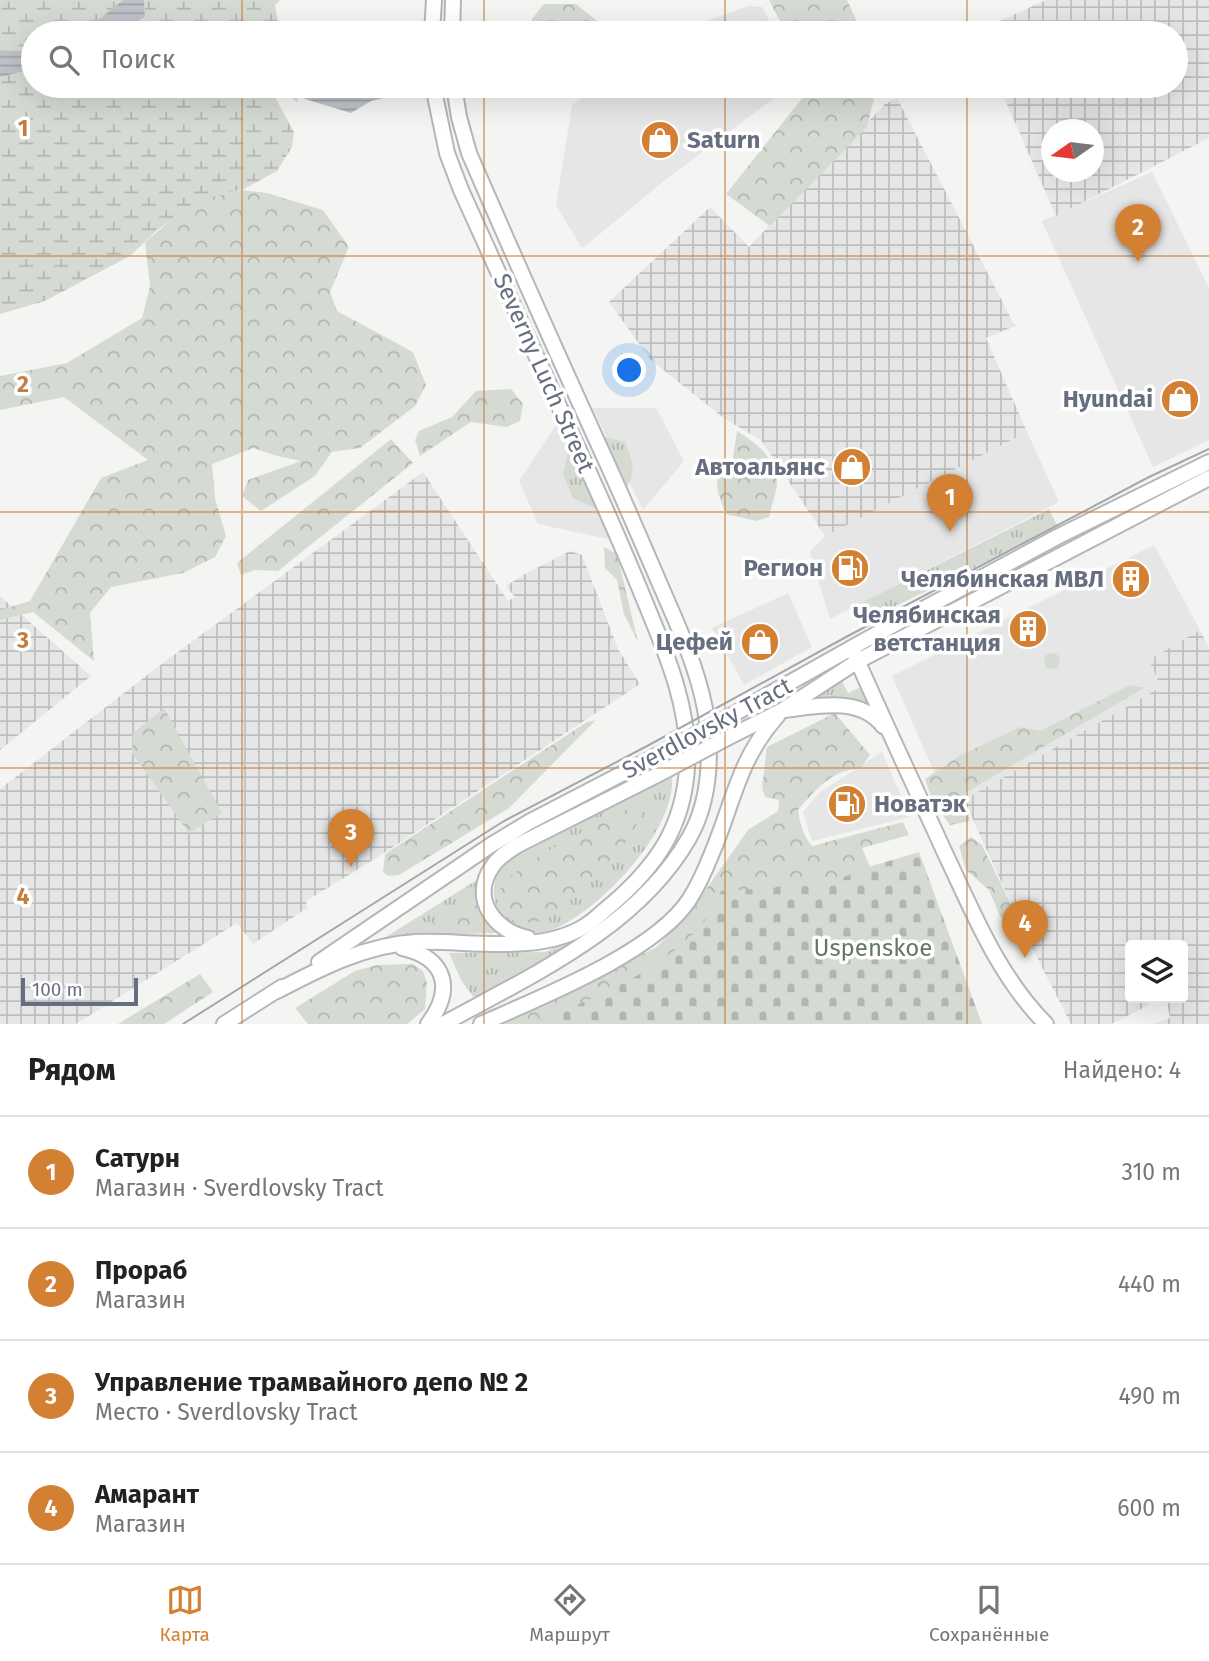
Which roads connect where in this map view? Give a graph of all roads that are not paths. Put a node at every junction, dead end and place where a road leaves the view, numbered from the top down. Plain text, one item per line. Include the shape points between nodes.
1 (434, 0) edge
2 (453, 0) edge
3 (433, 21) edge
4 (452, 21) edge
5 (436, 98) edge
6 (456, 98) edge
7 (1209, 462) edge
8 (1209, 478) edge
9 (855, 655) junction
10 (781, 711) junction
11 (890, 736) junction
12 (554, 939) junction
13 (377, 947) junction
14 (277, 991) junction
15 (224, 1024) edge
16 (428, 1024) edge
17 (443, 1024) edge
18 (481, 1024) edge
19 (1046, 1024) edge

1 - 3 main road
2 - 4 main road
5 - 12 main road, Severny Luch Street via 447,153 461,190 614,527 666,656 687,736 684,795 673,830 652,865 585,926
6 - 17 main road, Severny Luch Street via 469,153 687,649 705,709 708,761 705,794 691,836 666,873 595,936
7 - 9 main road, Sverdlovsky Tract via 1057,537
8 - 9 main road, Sverdlovsky Tract
9 - 10 main road, Sverdlovsky Tract
9 - 11 main road
9 - 14 main road, Sverdlovsky Tract, bridge via 529,822
10 - 11 main road via 850,706 866,711
10 - 12 main road, Sverdlovsky Tract, bridge via 503,855 492,867 484,897 496,923 513,935
10 - 18 main road, Sverdlovsky Tract via 749,756 705,869 674,918 631,952
11 - 19 main road via 981,931 1025,1002
12 - 13 main road
13 - 14 main road
13 - 16 main road via 421,953 442,975 443,998
14 - 15 main road, Sverdlovsky Tract

